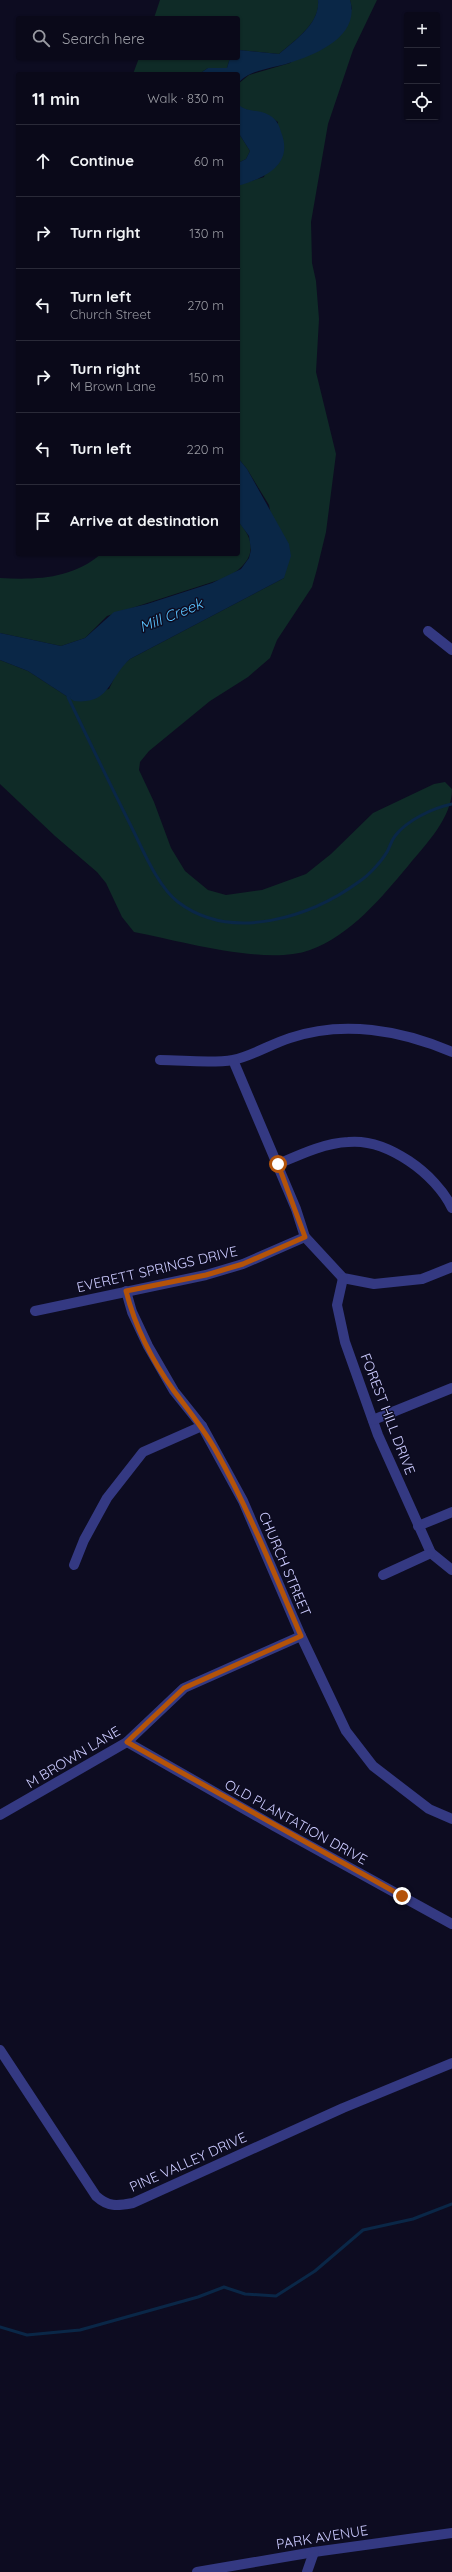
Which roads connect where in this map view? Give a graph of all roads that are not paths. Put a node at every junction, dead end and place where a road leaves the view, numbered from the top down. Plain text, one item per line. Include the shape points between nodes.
1 (428, 631) dead end
2 (450, 644) edge
3 (452, 1052) edge
4 (160, 1060) dead end
5 (233, 1060) junction
6 (278, 1164) junction
7 (452, 1208) edge
8 (305, 1237) junction
9 (452, 1267) edge
10 (343, 1278) junction
11 (126, 1291) junction
12 (35, 1311) dead end
13 (452, 1388) edge
14 (372, 1420) junction
15 (202, 1426) junction
16 (452, 1512) edge
17 (418, 1526) junction
18 (431, 1553) junction
19 (74, 1565) dead end
20 (452, 1570) edge
21 (383, 1575) dead end
22 (301, 1636) junction
23 (127, 1742) junction
24 (0, 1815) edge
25 (452, 1820) edge
26 (452, 1924) edge
27 (0, 2050) edge
28 (452, 2063) edge
29 (452, 2533) edge
30 (314, 2552) junction
31 (197, 2572) edge
32 (307, 2572) edge

1 - 2 street
3 - 5 street via 404,1035 349,1028 329,1029 288,1038
4 - 5 street
5 - 6 street
6 - 7 street via 304,1153 348,1142 384,1147 419,1167 445,1194
6 - 8 street
8 - 10 street
8 - 11 street, EVERETT SPRINGS DRIVE via 243,1264 206,1275
9 - 10 street via 422,1279 374,1284
10 - 14 street, FOREST HILL DRIVE via 337,1305 345,1342
11 - 12 street, EVERETT SPRINGS DRIVE
11 - 15 street, CHURCH STREET via 132,1312 148,1346 174,1391
13 - 14 street
14 - 17 street, FOREST HILL DRIVE
15 - 19 street via 143,1452 107,1498 84,1540
15 - 22 street, CHURCH STREET via 243,1501
16 - 17 street
17 - 18 street, FOREST HILL DRIVE
18 - 20 street, FOREST HILL DRIVE
18 - 21 street
22 - 23 street, M BROWN LANE via 184,1688
22 - 25 street, CHURCH STREET via 346,1731 373,1766 429,1809
23 - 24 street, M BROWN LANE
23 - 26 street, OLD PLANTATION DRIVE
27 - 28 street, PINE VALLEY DRIVE via 96,2196 105,2204 118,2206 133,2203 343,2108
29 - 30 street, PARK AVENUE
30 - 31 street, PARK AVENUE
30 - 32 street

